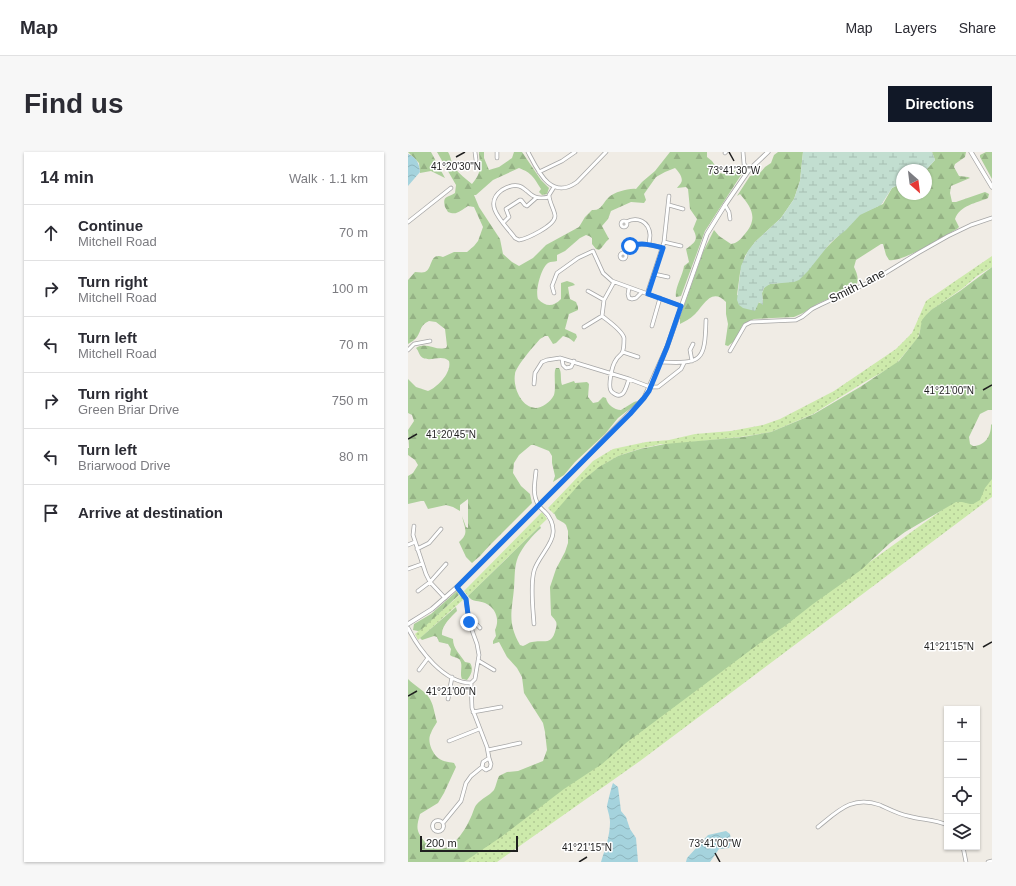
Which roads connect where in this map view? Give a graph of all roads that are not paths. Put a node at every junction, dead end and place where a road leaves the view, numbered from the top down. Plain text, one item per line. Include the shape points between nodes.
1 (475, 152) edge
2 (497, 152) edge
3 (528, 152) edge
4 (575, 152) edge
5 (606, 152) edge
6 (743, 152) edge
7 (768, 152) edge
8 (971, 152) edge
9 (497, 158) dead end
10 (476, 160) dead end
11 (749, 170) junction
12 (539, 172) junction
13 (554, 187) junction
14 (992, 187) edge
15 (451, 188) dead end
16 (669, 196) dead end
17 (536, 198) junction
18 (549, 198) junction
19 (725, 204) junction
20 (669, 205) junction
21 (682, 209) dead end
22 (992, 218) edge
23 (730, 219) dead end
24 (408, 222) edge
25 (626, 222) dead end
26 (503, 223) junction
27 (664, 242) junction
28 (648, 244) junction
29 (680, 246) dead end
30 (663, 248) junction
31 (624, 253) dead end
32 (654, 274) junction
33 (668, 277) dead end
34 (614, 282) junction
35 (629, 288) junction
36 (588, 291) dead end
37 (642, 292) junction
38 (554, 293) dead end
39 (648, 294) junction
40 (660, 298) junction
41 (604, 300) junction
42 (681, 306) junction
43 (602, 316) junction
44 (706, 320) dead end
45 (652, 326) dead end
46 (584, 327) dead end
47 (430, 340) dead end
48 (693, 344) dead end
49 (408, 350) edge
50 (730, 351) dead end
51 (623, 352) junction
52 (638, 357) dead end
53 (562, 358) junction
54 (574, 361) junction
55 (692, 361) junction
56 (661, 362) junction
57 (684, 363) junction
58 (612, 374) junction
59 (629, 379) junction
60 (534, 384) dead end
61 (650, 386) junction
62 (536, 471) dead end
63 (538, 505) junction
64 (414, 526) dead end
65 (441, 528) dead end
66 (415, 542) junction
67 (408, 545) edge
68 (417, 549) junction
69 (422, 564) junction
70 (446, 564) dead end
71 (408, 569) edge
72 (430, 582) junction
73 (457, 587) junction
74 (418, 591) dead end
75 (444, 598) junction
76 (468, 614) junction
77 (408, 624) edge
78 (534, 624) dead end
79 (408, 628) edge
80 (480, 628) dead end
81 (428, 658) junction
82 (479, 661) junction
83 (419, 670) dead end
84 (494, 670) dead end
85 (452, 677) junction
86 (471, 683) junction
87 (448, 699) dead end
88 (501, 707) dead end
89 (474, 712) junction
90 (479, 728) junction
91 (449, 741) dead end
92 (520, 743) dead end
93 (488, 750) junction
94 (489, 758) junction
95 (482, 767) junction
96 (443, 823) dead end
97 (944, 823) edge
98 (818, 827) dead end
99 (964, 850) edge
100 (992, 861) edge
101 (966, 862) edge
102 (988, 862) edge

1 - 10 street
2 - 9 street
3 - 12 street
4 - 12 street
5 - 13 street via 572,186
6 - 11 street via 744,164
7 - 11 street
8 - 14 street
11 - 19 street
12 - 13 street
13 - 18 street
15 - 24 street
16 - 20 street
17 - 18 street
17 - 26 street via 527,206 520,200 506,209 509,217
17 - 26 street via 517,185 496,194 494,207
18 - 26 street via 555,216 552,223 538,232 518,240
19 - 23 street
19 - 42 street via 707,234
20 - 21 street
20 - 27 street
22 - 50 street, Smith Lane via 948,236 874,280 812,309 802,318 751,322 746,325
25 - 28 street via 640,219 644,222 649,229
27 - 29 street
27 - 30 street
28 - 30 street
28 - 31 street via 635,244
30 - 32 street
32 - 33 street
32 - 39 street
34 - 35 street
34 - 38 street via 603,273 591,251 558,273 552,286
34 - 41 street
35 - 37 street
35 - 37 street via 629,298 632,299
36 - 41 street
37 - 39 street
39 - 40 street
40 - 42 street
40 - 45 street
41 - 43 street
42 - 56 street
43 - 46 street
43 - 51 street via 621,332 624,338
44 - 55 street via 704,349 699,357
47 - 49 street via 414,344
48 - 55 street via 690,350
51 - 52 street
51 - 58 street via 616,360
53 - 54 street
53 - 54 street via 563,367 566,368 571,367
53 - 60 street via 542,362 535,373
54 - 58 street
55 - 57 street
56 - 57 street
56 - 61 street
57 - 61 street via 681,369 658,387
58 - 59 street
58 - 59 street via 610,388 618,395 625,392
59 - 61 street
61 - 63 street via 644,398 621,423
62 - 63 street via 534,489
63 - 73 street
63 - 78 street via 549,516 554,532 538,560 532,579
64 - 66 street
65 - 68 street via 429,543
66 - 67 street
66 - 68 street
68 - 69 street
69 - 71 street
69 - 72 street
70 - 72 street
72 - 74 street
72 - 75 street
73 - 75 street
73 - 76 street via 466,599
75 - 77 street via 424,615
76 - 80 street
76 - 82 street
79 - 81 street
81 - 83 street
81 - 85 street
82 - 84 street
82 - 86 street via 475,679
85 - 86 street
85 - 87 street
86 - 89 street
88 - 89 street
89 - 90 street
90 - 91 street
90 - 93 street
92 - 93 street
93 - 94 street
94 - 95 street via 483,762
94 - 95 street via 490,768 486,770
95 - 96 street via 466,783 461,801
97 - 98 street via 907,816 866,801 846,806
99 - 101 street
100 - 102 street

